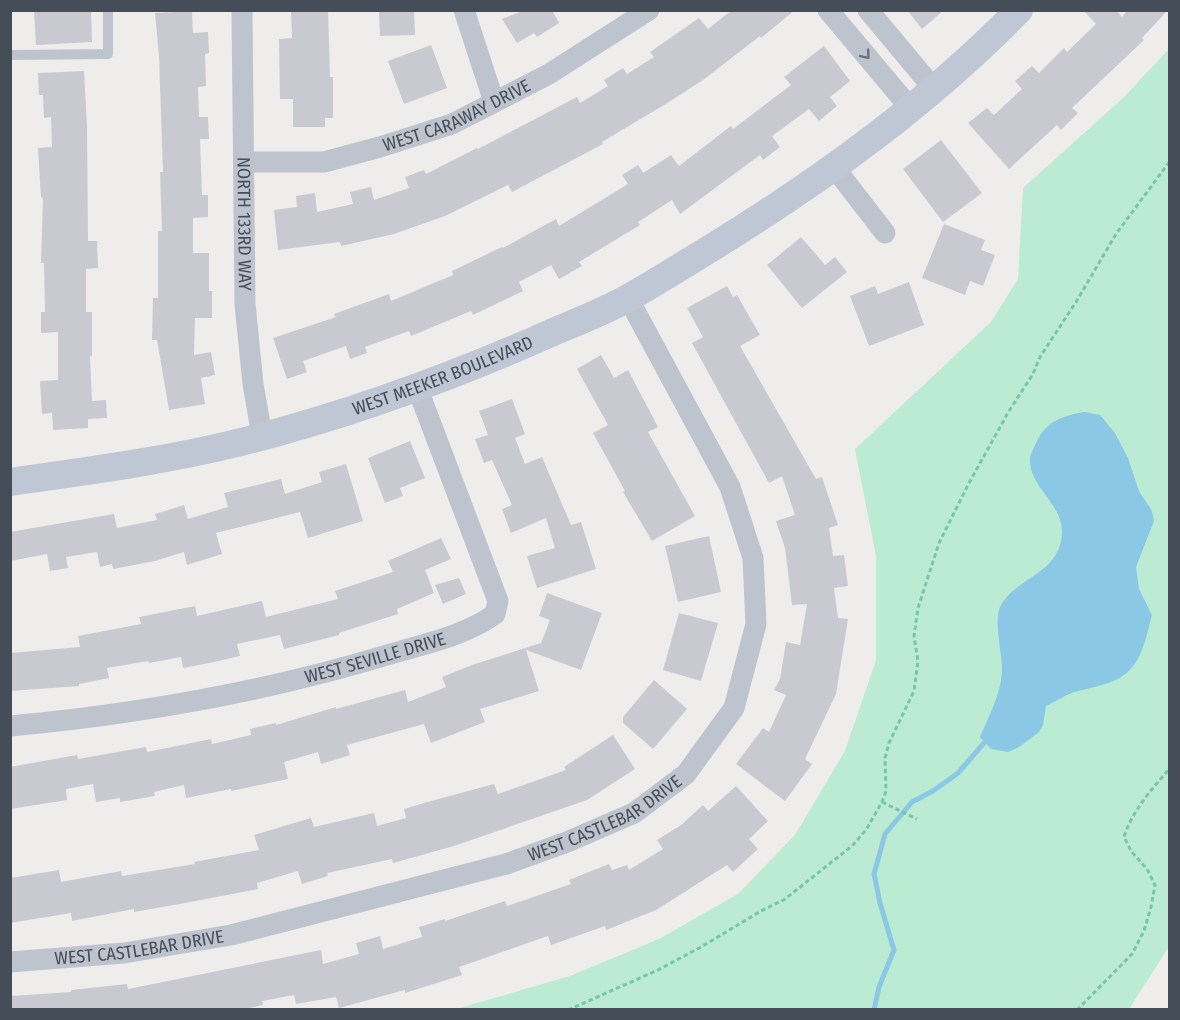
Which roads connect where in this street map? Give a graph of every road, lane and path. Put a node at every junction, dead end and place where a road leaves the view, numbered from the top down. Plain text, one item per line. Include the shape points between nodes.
1 (108, 10) edge
2 (242, 10) edge
3 (464, 10) edge
4 (649, 10) edge
5 (828, 10) edge
6 (868, 10) edge
7 (1019, 10) edge
8 (10, 55) edge
9 (934, 89) junction
10 (494, 102) junction
11 (911, 109) junction
12 (1170, 161) edge
13 (245, 162) junction
14 (834, 167) junction
15 (885, 233) dead end
16 (628, 298) junction
17 (417, 387) junction
18 (262, 436) junction
19 (10, 482) edge
20 (10, 726) edge
21 (1170, 768) edge
22 (882, 802) junction
23 (917, 819) dead end
24 (10, 962) edge
25 (568, 1010) edge
26 (1077, 1010) edge

1 - 8 lane via 108,54
2 - 13 street, NORTH 133RD WAY
3 - 10 street
4 - 10 street, WEST CARAWAY DRIVE via 549,74
5 -> 11 street
6 - 9 street
7 - 9 street, WEST MEEKER BOULEVARD
9 - 11 street, WEST MEEKER BOULEVARD
10 - 13 street, WEST CARAWAY DRIVE via 452,124 324,162
11 - 14 street, WEST MEEKER BOULEVARD
12 - 22 path via 1116,234 1040,357 939,543 918,608 914,691 889,743
13 - 18 street, NORTH 133RD WAY via 245,303
14 - 15 street
14 - 16 street, WEST MEEKER BOULEVARD
16 - 17 street, WEST MEEKER BOULEVARD via 522,346
16 - 24 street, WEST CASTLEBAR DRIVE via 730,486 753,558 756,624 734,708 687,774 634,813 506,864 231,935 124,953
17 - 18 street, WEST MEEKER BOULEVARD
17 - 20 street, WEST SEVILLE DRIVE via 498,601 495,614 445,638 345,668 179,705
18 - 19 street, WEST MEEKER BOULEVARD via 139,463
21 - 26 path via 1144,800 1124,837 1155,885 1144,931 1132,954
22 - 23 path
22 - 25 path via 852,846 785,899 658,970

